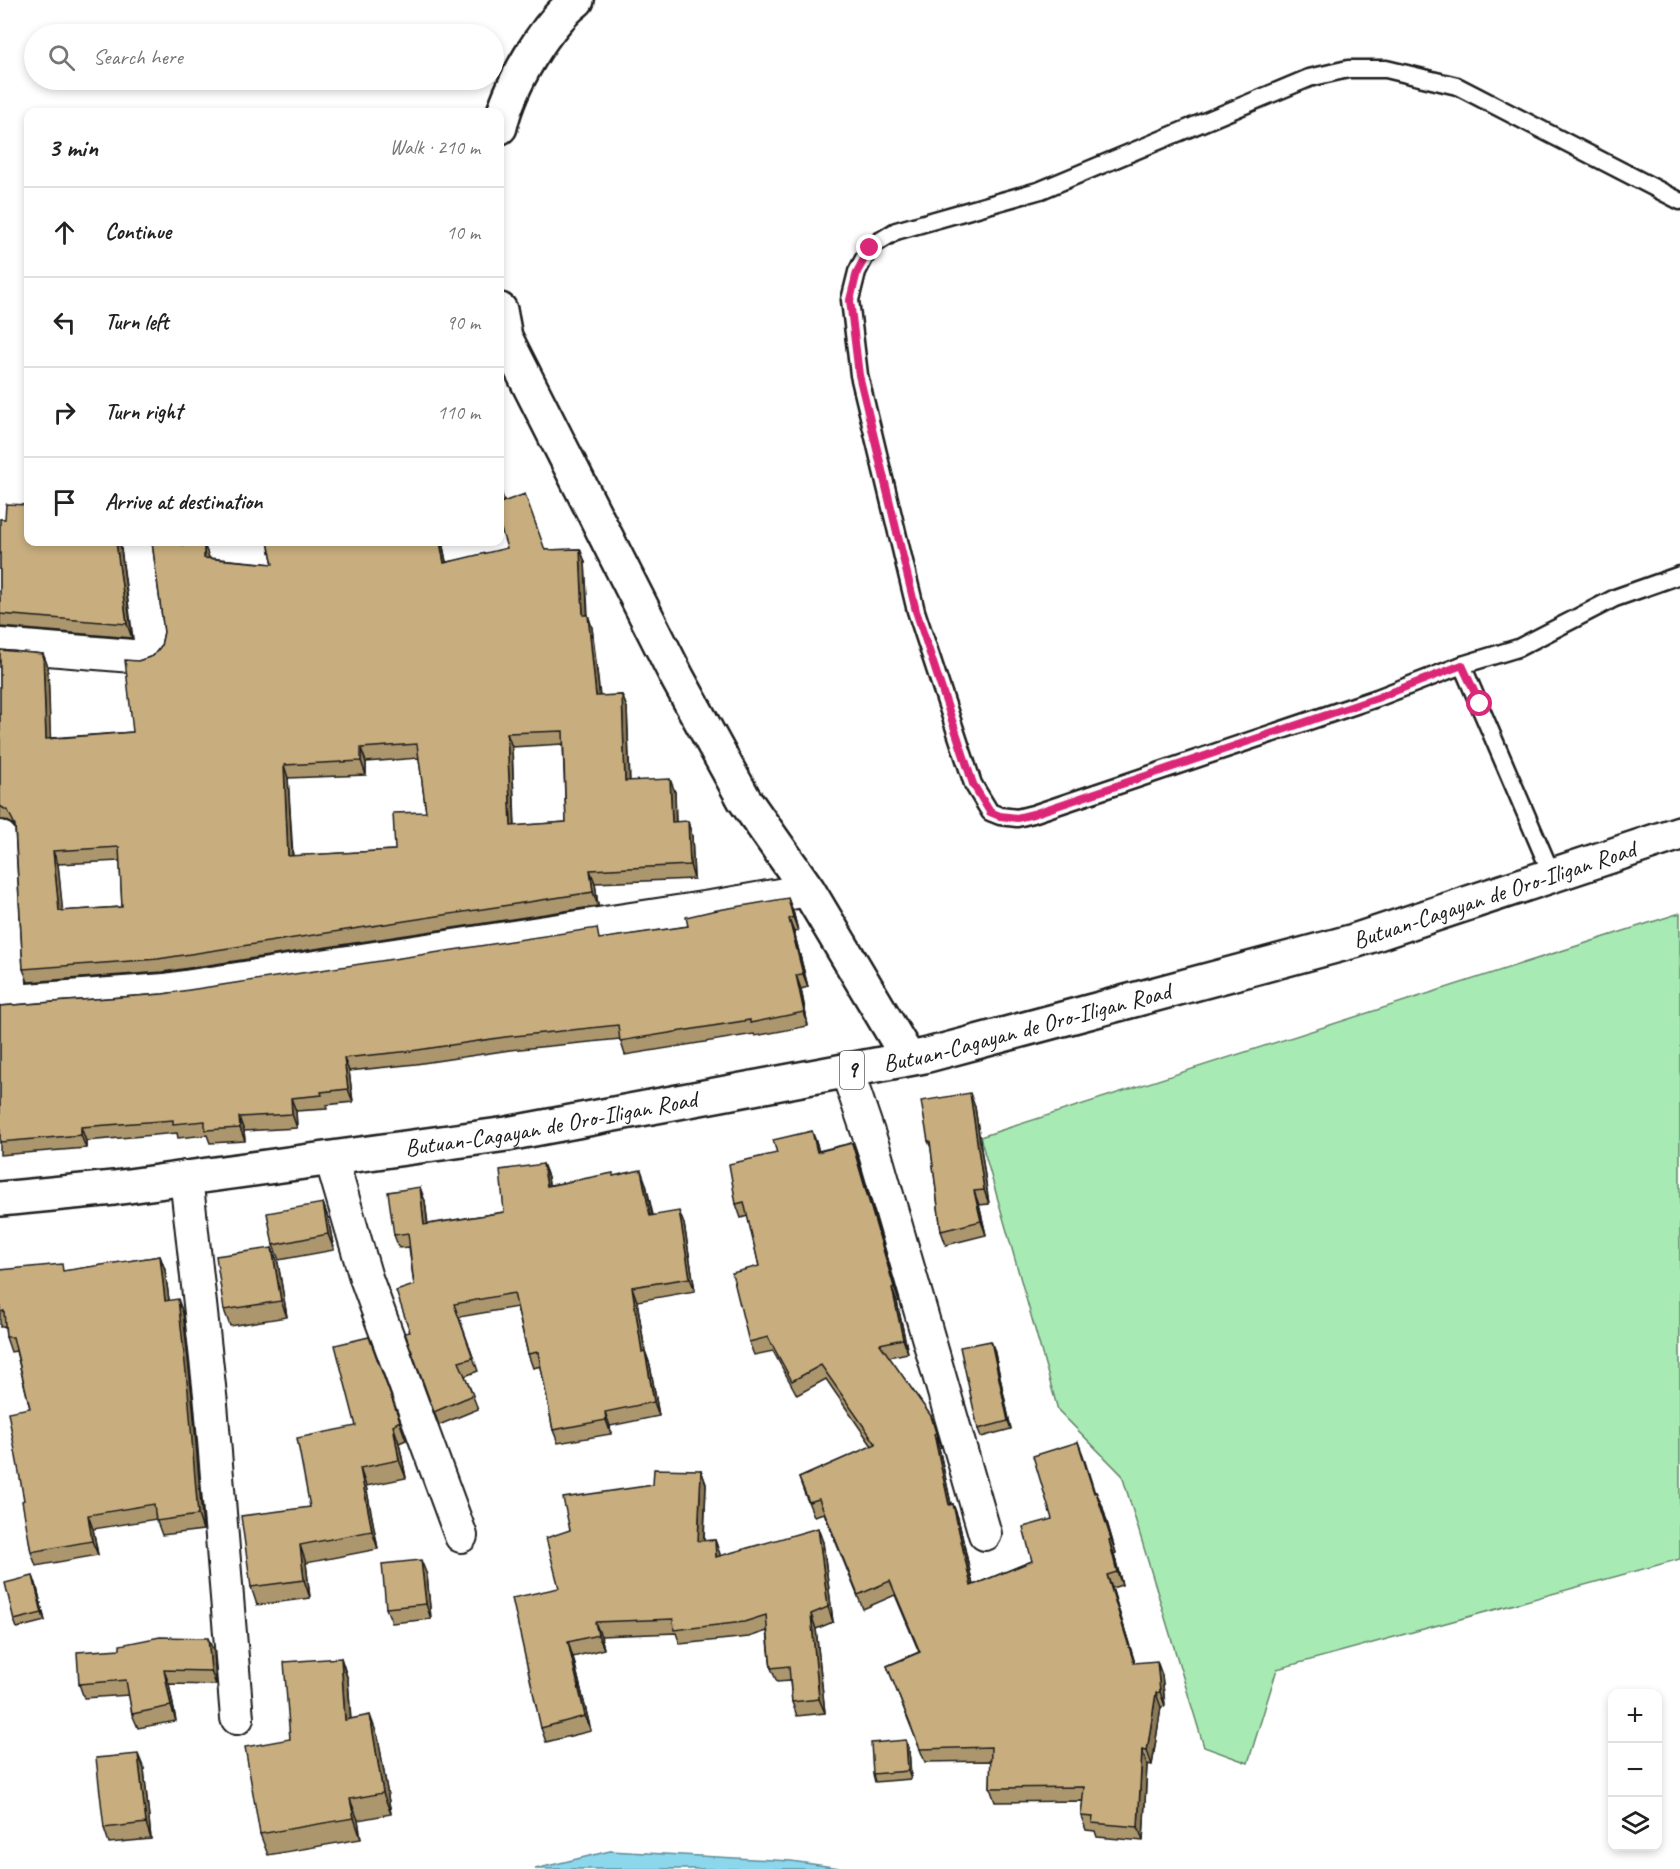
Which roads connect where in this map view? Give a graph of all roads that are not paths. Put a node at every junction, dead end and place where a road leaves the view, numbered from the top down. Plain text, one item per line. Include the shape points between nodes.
1 (577, 0) edge
2 (504, 109) edge
3 (1680, 201) edge
4 (504, 337) edge
5 (138, 546) edge
6 (1680, 575) edge
7 (0, 645) edge
8 (1462, 665) junction
9 (1680, 833) edge
10 (0, 837) edge
11 (1552, 875) junction
12 (808, 890) junction
13 (5, 1001) edge
14 (908, 1058) junction
15 (847, 1071) junction
16 (331, 1158) junction
17 (186, 1177) junction
18 (0, 1199) edge
19 (985, 1534) dead end
20 (461, 1536) dead end
21 (237, 1718) dead end

1 - 2 main road via 532,52
3 - 8 lane via 1457,86 1386,69 1348,69 1309,78 1041,189 896,231 870,248 857,272 850,300 859,375 916,611 973,784 990,812 1017,818 1033,814 1377,698
4 - 12 main road via 678,679 744,799
5 - 7 street via 149,654 144,657
6 - 8 lane via 1615,598 1518,648
8 - 11 lane
9 - 11 main road, Butuan-Cagayan de Oro-Iligan Road / 9
10 - 13 street
11 - 14 main road, Butuan-Cagayan de Oro-Iligan Road / 9 via 1354,941
12 - 13 street via 165,990
12 - 14 main road
14 - 15 main road, Butuan-Cagayan de Oro-Iligan Road / 9
15 - 16 main road, Butuan-Cagayan de Oro-Iligan Road / 9 via 507,1134
15 - 19 street via 874,1150
16 - 17 main road, Butuan-Cagayan de Oro-Iligan Road / 9
16 - 20 street via 366,1278
17 - 18 main road, Butuan-Cagayan de Oro-Iligan Road / 9
17 - 21 street via 211,1404

